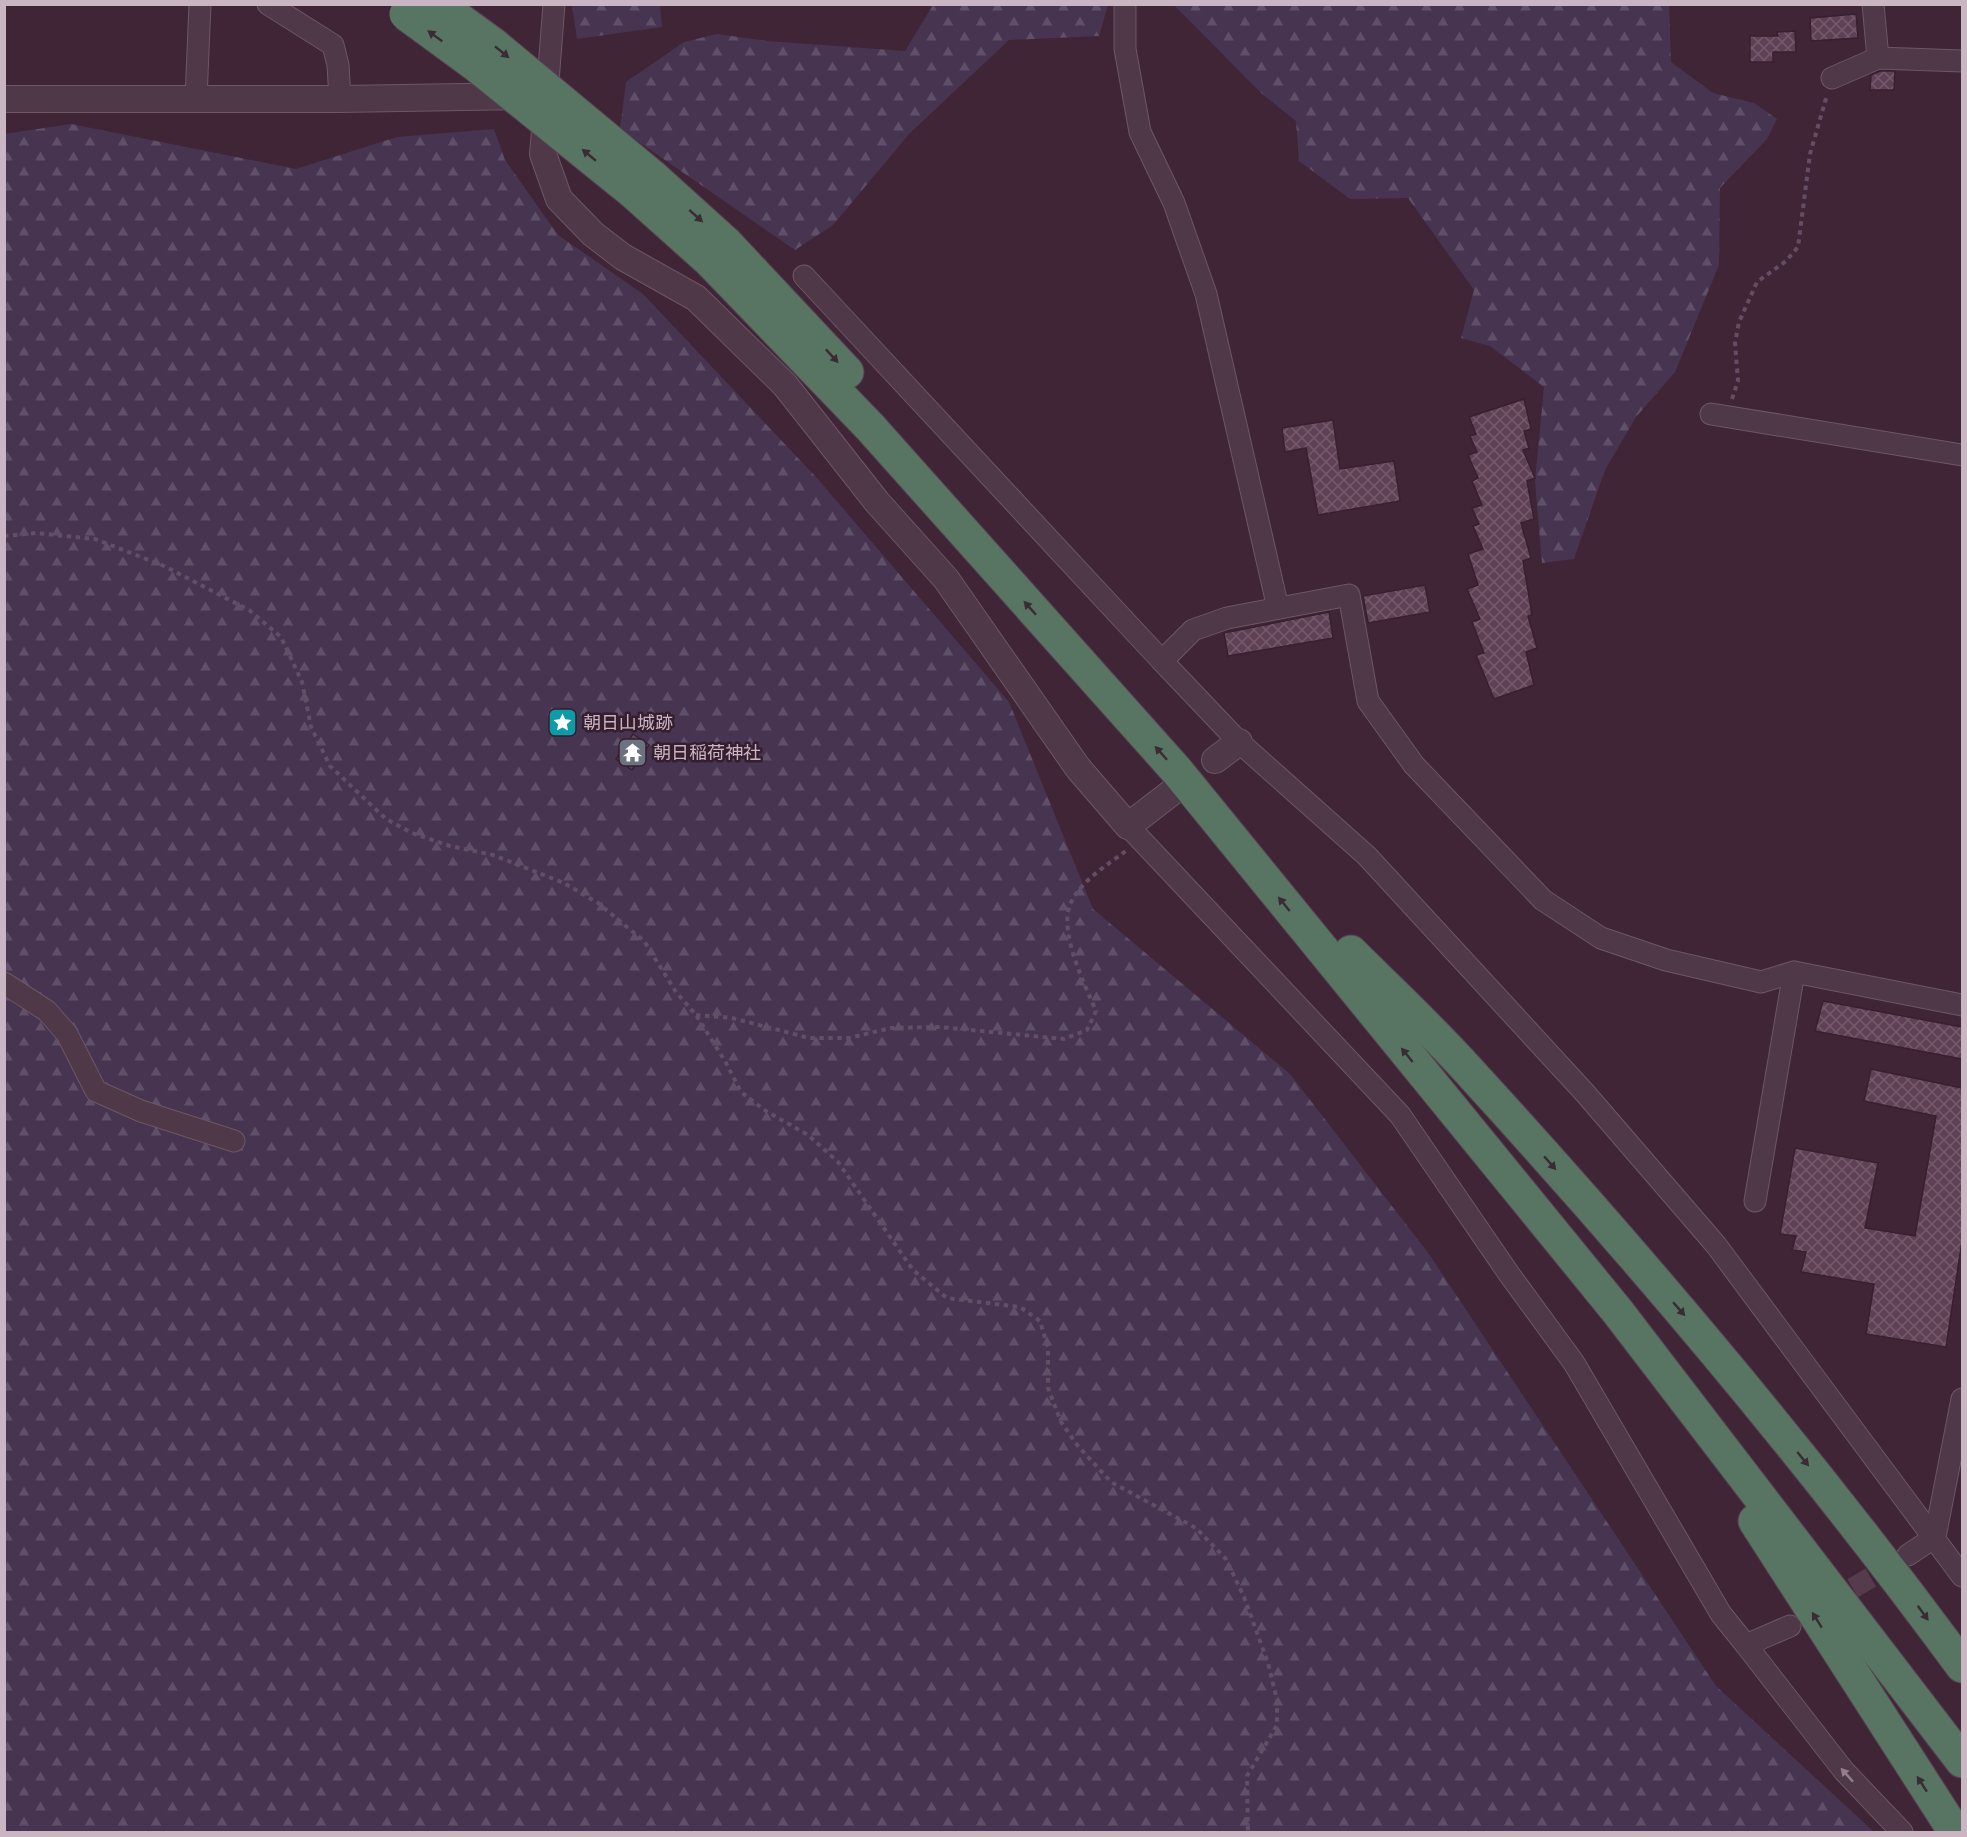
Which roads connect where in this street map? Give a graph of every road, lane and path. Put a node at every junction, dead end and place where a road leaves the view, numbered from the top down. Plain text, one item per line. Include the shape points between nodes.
1 (200, 4) edge
2 (268, 4) edge
3 (438, 4) edge
4 (555, 4) edge
5 (1125, 4) edge
6 (1873, 4) edge
7 (398, 9) edge
8 (1878, 58) junction
9 (1962, 61) edge
10 (1832, 78) joint
11 (547, 95) junction
12 (4, 99) edge
13 (196, 99) junction
14 (340, 99) junction
15 (644, 185) junction
16 (804, 276) dead end
17 (1719, 415) joint
18 (1962, 455) edge
19 (4, 536) edge
20 (1278, 608) junction
21 (1162, 661) junction
22 (1239, 742) junction
23 (1215, 760) dead end
24 (1176, 789) dead end
25 (1135, 833) junction
26 (1352, 952) junction
27 (1794, 972) junction
28 (4, 983) edge
29 (1962, 1005) edge
30 (696, 1015) junction
31 (234, 1141) dead end
32 (1755, 1201) dead end
33 (1598, 1287) junction
34 (1962, 1400) edge
35 (1935, 1537) junction
36 (1908, 1555) tunnel mouth
37 (1962, 1576) edge
38 (1790, 1626) dead end
39 (1746, 1645) junction
40 (1962, 1666) edge
41 (1962, 1728) edge
42 (1962, 1761) edge
43 (1248, 1833) edge
44 (1902, 1833) edge
45 (1955, 1833) edge

1 - 13 street
2 - 14 street via 333,45
3 -> 15 highway, bridge via 493,44
4 - 11 street
5 - 20 street via 1125,49 1140,132 1174,203 1206,294
6 - 8 street
15 -> 7 highway, bridge
8 - 9 street
8 - 10 street
10 - 17 path via 1810,154 1798,246 1786,261 1757,282 1739,322 1738,381
11 - 14 street
11 - 25 street via 543,154 559,198 593,234 623,257 696,298 785,384 877,502 946,579 1078,768
12 - 13 street
13 - 14 street
15 -> 26 highway via 726,243 886,414 1200,764
33 -> 15 highway via 1177,771 870,428 710,261
16 - 21 street
17 - 18 street
19 - 30 path via 36,533 95,539 164,566 249,610 281,637 302,682 311,727 330,766 386,819 412,833 493,855 564,883 598,903 644,941 676,992
20 - 21 street via 1227,618 1193,630
20 - 27 street via 1349,595 1368,701 1414,765 1543,900 1600,938 1665,960 1761,982
21 - 22 street
22 - 23 street
22 - 35 street via 1367,856 1585,1093 1716,1245
24 - 25 street
25 - 30 path via 1070,906 1068,934 1096,1011 1088,1030 1064,1039 940,1027 891,1028 849,1038 809,1038 732,1018
25 - 39 street via 1400,1115 1574,1363 1720,1614
26 -> 40 highway via 1467,1068 1724,1361 1885,1562
26 - 41 highway via 1635,1300
27 - 29 street
27 - 32 street
28 - 31 street via 47,1011 61,1026 96,1091 141,1111
30 - 43 path via 741,1092 808,1135 838,1162 913,1270 947,1298 1020,1307 1040,1322 1048,1348 1048,1388 1061,1422 1078,1446 1111,1482 1196,1528 1226,1559 1268,1663 1276,1700 1276,1725 1247,1776
33 - 42 highway
45 -> 33 highway
34 - 35 street
35 - 36 street
35 - 37 street
38 - 39 street
44 -> 39 street via 1844,1771

